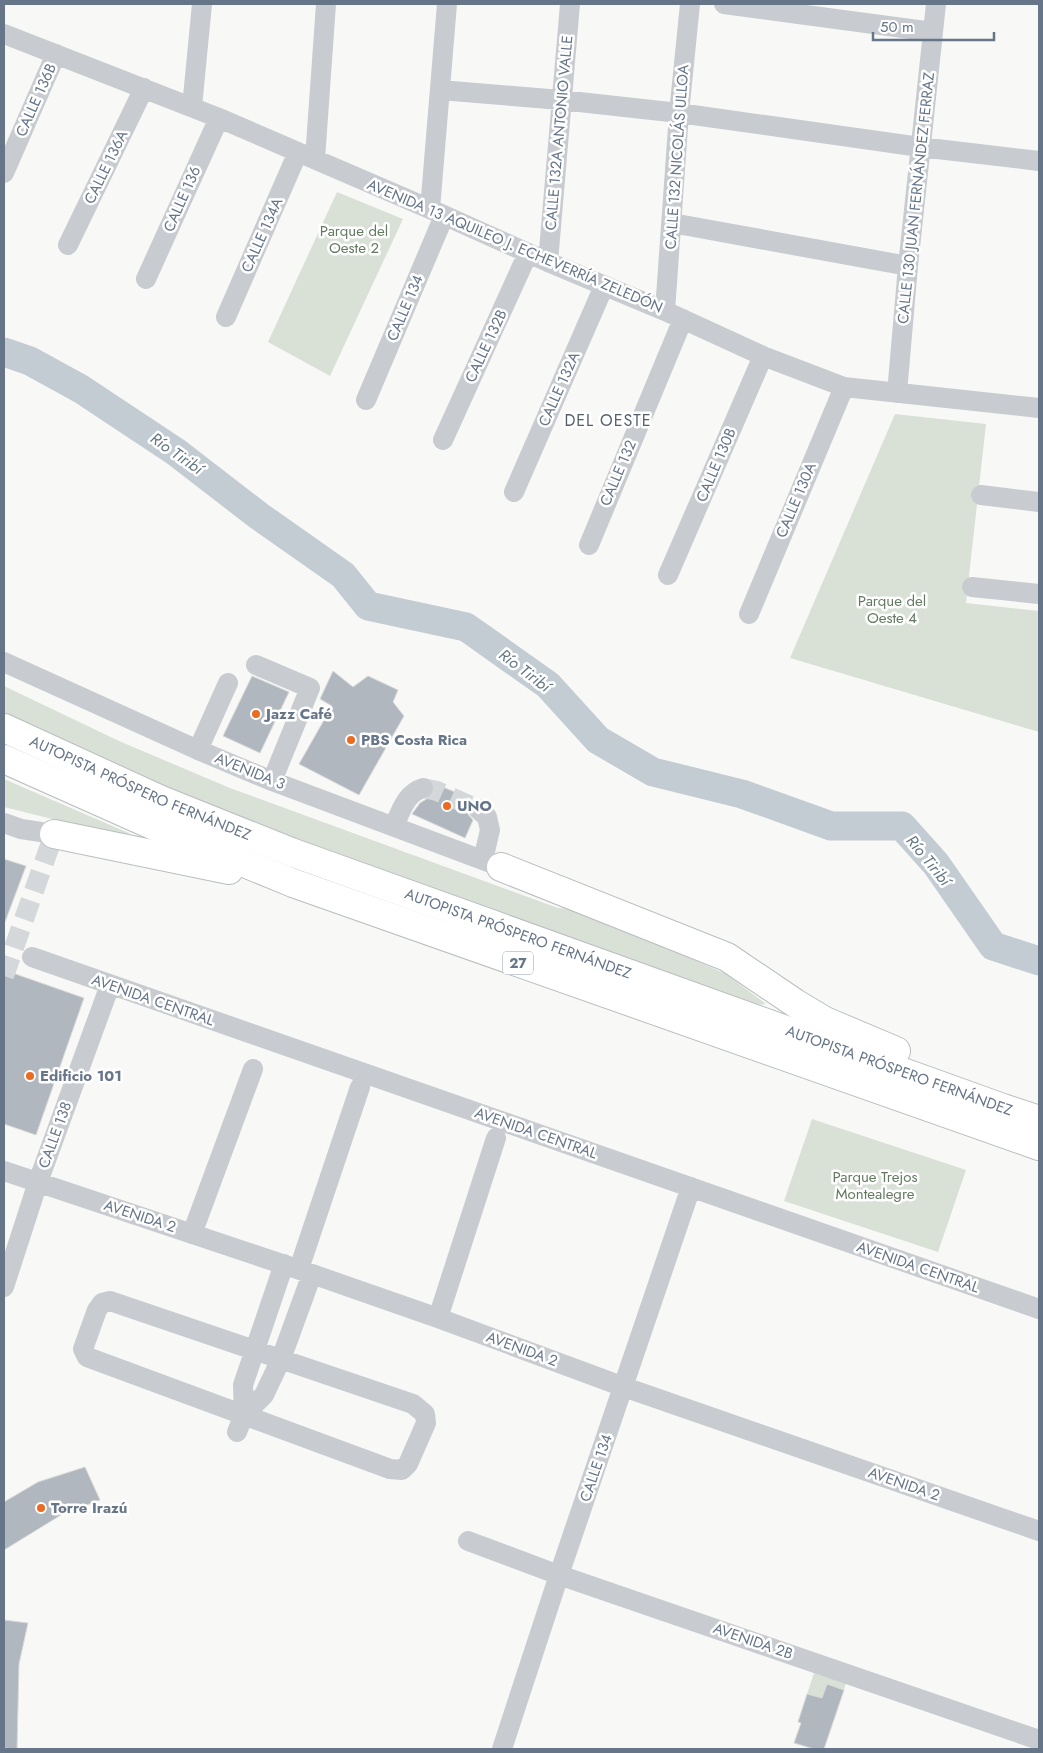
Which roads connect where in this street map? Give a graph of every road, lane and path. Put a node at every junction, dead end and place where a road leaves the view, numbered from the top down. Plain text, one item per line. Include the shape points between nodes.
1 (202, 4) edge
2 (326, 4) edge
3 (447, 4) edge
4 (570, 4) edge
5 (690, 4) edge
6 (724, 4) edge
7 (936, 4) edge
8 (933, 32) junction
9 (4, 34) edge
10 (56, 54) junction
11 (144, 88) junction
12 (440, 90) junction
13 (562, 100) junction
14 (192, 108) junction
15 (679, 112) junction
16 (219, 118) junction
17 (920, 147) junction
18 (306, 156) junction
19 (1039, 162) edge
20 (4, 173) edge
21 (437, 213) junction
22 (672, 224) junction
23 (68, 245) dead end
24 (528, 253) junction
25 (548, 262) junction
26 (908, 266) junction
27 (146, 279) dead end
28 (604, 286) junction
29 (665, 311) junction
30 (226, 317) dead end
31 (683, 319) junction
32 (763, 356) junction
33 (844, 387) junction
34 (897, 393) junction
35 (366, 400) dead end
36 (1039, 408) edge
37 (443, 440) dead end
38 (514, 492) dead end
39 (981, 496) dead end
40 (1039, 502) edge
41 (588, 544) dead end
42 (668, 574) dead end
43 (972, 587) dead end
44 (1039, 594) edge
45 (749, 614) dead end
46 (4, 662) edge
47 (256, 665) dead end
48 (228, 683) dead end
49 (4, 728) edge
50 (198, 750) junction
51 (4, 759) edge
52 (272, 781) junction
53 (423, 788) dead end
54 (478, 809) tunnel mouth
55 (10, 826) edge
56 (394, 826) junction
57 (54, 834) joint
58 (492, 863) junction
59 (293, 883) junction
60 (32, 957) dead end
61 (110, 984) junction
62 (253, 1069) dead end
63 (360, 1088) dead end
64 (1003, 1108) junction
65 (1039, 1120) edge
66 (496, 1138) dead end
67 (1039, 1146) edge
68 (4, 1171) edge
69 (38, 1182) junction
70 (691, 1187) junction
71 (192, 1234) junction
72 (298, 1269) junction
73 (4, 1287) edge
74 (1039, 1309) edge
75 (438, 1318) junction
76 (255, 1350) junction
77 (281, 1360) junction
78 (624, 1387) junction
79 (240, 1423) junction
80 (1039, 1531) edge
81 (468, 1541) dead end
82 (559, 1575) junction
83 (1039, 1740) edge
84 (504, 1749) edge

1 - 14 street
2 - 18 street, CALLE 134A
3 - 12 street, CALLE 134
4 - 13 street, CALLE 132A ANTONIO VALLE
5 - 15 street, CALLE 132 NICOLÁS ULLOA
6 - 8 street
7 - 8 street, CALLE 130 JUAN FERNÁNDEZ FERRAZ
8 - 17 street, CALLE 130 JUAN FERNÁNDEZ FERRAZ
9 - 10 street, AVENIDA 13 AQUILEO J. ECHEVERRÍA ZELEDÓN
10 - 11 street, AVENIDA 13 AQUILEO J. ECHEVERRÍA ZELEDÓN
10 - 20 street, CALLE 136B
11 - 14 street, AVENIDA 13 AQUILEO J. ECHEVERRÍA ZELEDÓN
11 - 23 street, CALLE 136A
12 - 13 street
12 - 21 street, CALLE 134
13 - 15 street
13 - 25 street, CALLE 132A ANTONIO VALLE
14 - 16 street, AVENIDA 13 AQUILEO J. ECHEVERRÍA ZELEDÓN
15 - 17 street
15 - 22 street, CALLE 132 NICOLÁS ULLOA
16 - 18 street, AVENIDA 13 AQUILEO J. ECHEVERRÍA ZELEDÓN
16 - 27 street, CALLE 136
17 - 19 street
17 - 26 street, CALLE 130 JUAN FERNÁNDEZ FERRAZ
18 - 21 street, AVENIDA 13 AQUILEO J. ECHEVERRÍA ZELEDÓN
18 - 30 street, CALLE 134A
21 - 24 street, AVENIDA 13 AQUILEO J. ECHEVERRÍA ZELEDÓN
21 - 35 street, CALLE 134
22 - 26 street
22 - 29 street, CALLE 132 NICOLÁS ULLOA
24 - 25 street, AVENIDA 13 AQUILEO J. ECHEVERRÍA ZELEDÓN
24 - 37 street, CALLE 132B
25 - 28 street, AVENIDA 13 AQUILEO J. ECHEVERRÍA ZELEDÓN
26 - 34 street, CALLE 130 JUAN FERNÁNDEZ FERRAZ
28 - 29 street, AVENIDA 13 AQUILEO J. ECHEVERRÍA ZELEDÓN
28 - 38 street, CALLE 132A
29 - 31 street, AVENIDA 13 AQUILEO J. ECHEVERRÍA ZELEDÓN
31 - 32 street, AVENIDA 13 AQUILEO J. ECHEVERRÍA ZELEDÓN
31 - 41 street, CALLE 132
32 - 33 street, AVENIDA 13 AQUILEO J. ECHEVERRÍA ZELEDÓN
32 - 42 street, CALLE 130B
33 - 34 street, AVENIDA 13 AQUILEO J. ECHEVERRÍA ZELEDÓN
33 - 45 street, CALLE 130A
34 - 36 street, AVENIDA 13 AQUILEO J. ECHEVERRÍA ZELEDÓN
39 - 40 street
43 - 44 street
46 - 50 street, AVENIDA 3
47 - 52 street via 310,688
48 - 50 street
49 - 64 highway, AUTOPISTA PRÓSPERO FERNÁNDEZ / 27 via 161,800 291,852
50 - 52 street, AVENIDA 3
51 - 59 highway, AUTOPISTA PRÓSPERO FERNÁNDEZ / 27
52 - 56 street, AVENIDA 3
53 - 56 street via 408,797
54 - 58 street via 487,817
55 - 57 street
56 - 58 street, AVENIDA 3
57 - 59 highway
58 - 64 highway via 727,957 825,1021 905,1055
59 - 67 highway, AUTOPISTA PRÓSPERO FERNÁNDEZ / 27
60 - 61 street, AVENIDA CENTRAL
61 - 69 street, CALLE 138
61 - 70 street, AVENIDA CENTRAL
62 - 71 street
63 - 72 street
64 - 65 highway, AUTOPISTA PRÓSPERO FERNÁNDEZ / 27
66 - 75 street
68 - 69 street, AVENIDA 2
69 - 71 street, AVENIDA 2
69 - 73 street, CALLE 138
70 - 74 street, AVENIDA CENTRAL
70 - 78 street, CALLE 134
71 - 72 street, AVENIDA 2
72 - 75 street, AVENIDA 2
72 - 76 street
72 - 77 street
75 - 78 street, AVENIDA 2
76 - 77 street
76 - 79 street via 243,1385
76 - 79 street via 110,1301 102,1303 97,1310 83,1349 87,1357
77 - 79 street via 264,1395
77 - 79 street via 414,1404 425,1414 426,1423 408,1464 402,1470 390,1469
78 - 80 street, AVENIDA 2
78 - 82 street, CALLE 134
81 - 82 street, AVENIDA 2B
82 - 83 street, AVENIDA 2B
82 - 84 street, CALLE 134

